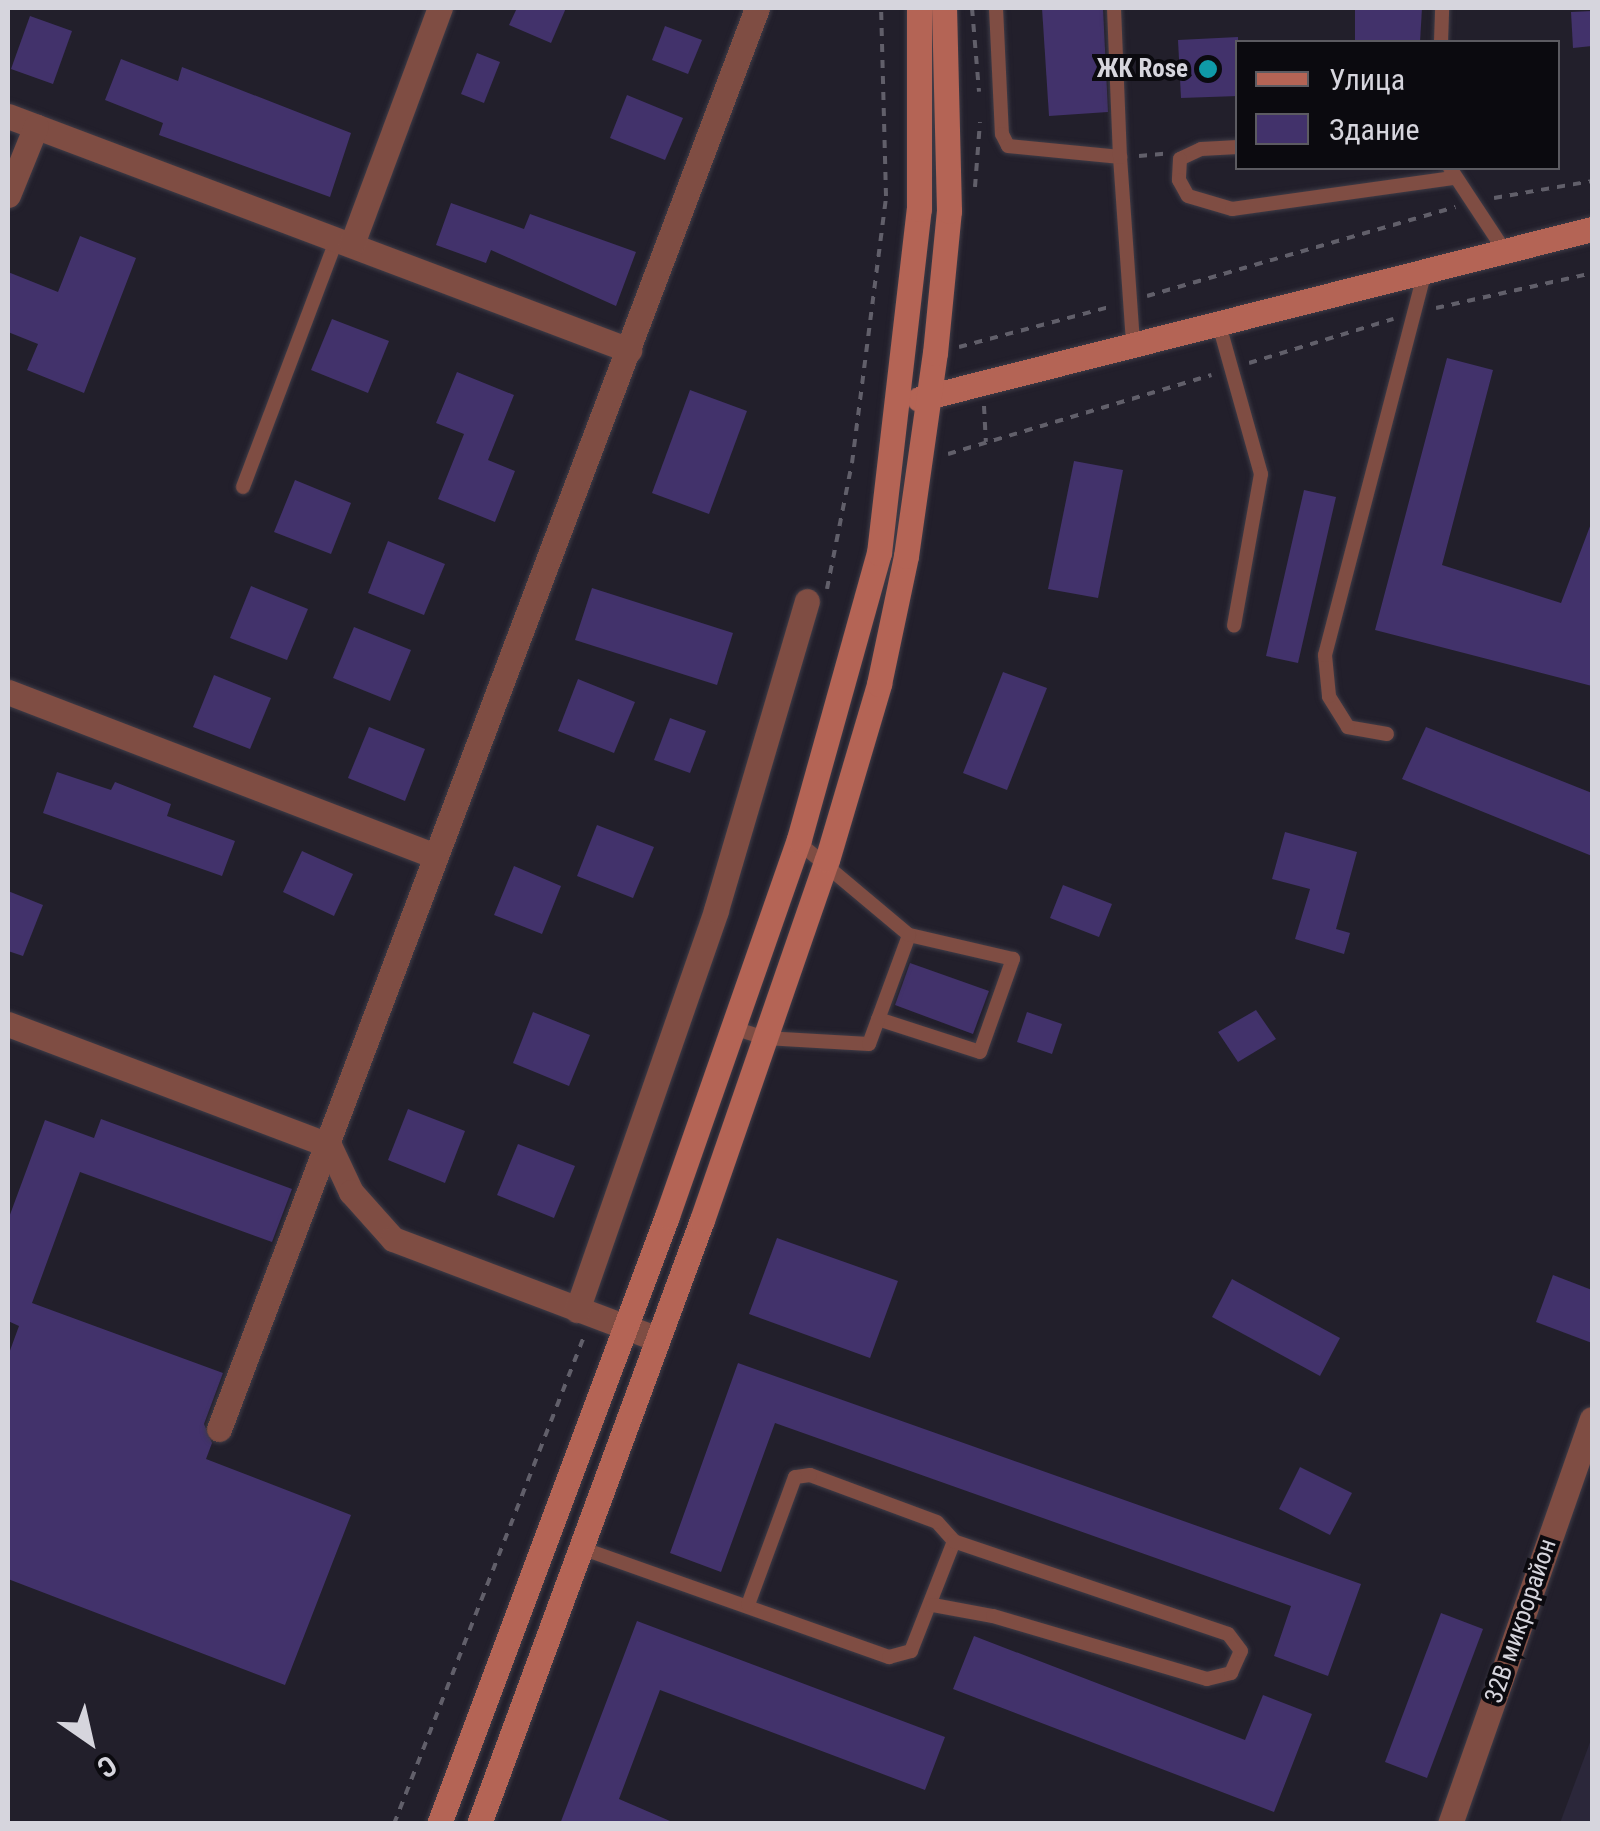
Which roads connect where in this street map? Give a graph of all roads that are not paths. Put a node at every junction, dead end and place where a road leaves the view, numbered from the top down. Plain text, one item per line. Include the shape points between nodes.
1 (440, 8) edge
2 (758, 8) edge
3 (919, 8) edge
4 (944, 8) edge
5 (996, 8) edge
6 (1114, 8) edge
7 (1442, 8) edge
8 (1442, 40) edge
9 (8, 116) edge
10 (36, 126) junction
11 (1235, 147) edge
12 (1120, 157) junction
13 (1452, 173) edge
14 (8, 195) edge
15 (1592, 228) edge
16 (344, 241) junction
17 (1502, 247) junction
18 (1426, 269) junction
19 (1218, 321) junction
20 (1133, 342) junction
21 (629, 350) junction
22 (931, 397) junction
23 (897, 402) junction
24 (243, 488) dead end
25 (807, 601) dead end
26 (1234, 626) dead end
27 (8, 692) edge
28 (1386, 734) dead end
29 (798, 842) junction
30 (435, 856) junction
31 (826, 860) junction
32 (909, 934) junction
33 (878, 1019) junction
34 (8, 1024) edge
35 (733, 1028) junction
36 (765, 1038) junction
37 (328, 1145) junction
38 (577, 1310) junction
39 (626, 1327) junction
40 (658, 1339) junction
41 (1592, 1419) edge
42 (219, 1429) dead end
43 (954, 1541) junction
44 (581, 1548) junction
45 (748, 1605) junction
46 (933, 1606) junction
47 (439, 1824) edge
48 (479, 1824) edge
49 (1450, 1824) edge

1 - 16 street
2 - 21 street
3 - 23 main road via 919,210
4 - 22 main road via 949,211
5 - 12 lane via 1008,146
6 - 12 lane
7 - 8 lane
9 - 10 street
10 - 14 street
10 - 16 street
11 - 13 lane via 1180,159 1179,180 1188,196 1210,207
12 - 20 lane
13 - 17 lane
15 - 17 main road
16 - 21 street
16 - 24 lane
17 - 18 main road
18 - 19 main road
18 - 28 lane via 1325,655 1329,696 1348,728
19 - 20 main road
19 - 26 lane via 1262,474
20 - 22 main road
21 - 30 street
22 - 23 main road
22 - 31 main road via 879,684
23 - 29 main road via 878,554
25 - 38 street via 716,910
27 - 30 street
29 - 31 lane
29 - 35 main road
30 - 37 street
31 - 32 lane
31 - 36 main road
32 - 33 lane
32 - 33 lane via 1013,959 980,1052
33 - 36 lane via 868,1044
34 - 37 street
35 - 36 lane
35 - 39 main road
36 - 40 main road
37 - 38 street via 351,1192 393,1238
37 - 42 street
38 - 39 street
39 - 40 street
39 - 47 main road
40 - 44 main road
41 - 49 street, 32В микрорайон
43 - 45 lane via 937,1522 810,1475 795,1476
43 - 46 lane
43 - 46 lane via 1228,1634 1240,1651 1231,1673 1208,1680 993,1616
44 - 45 lane
44 - 48 main road
45 - 46 lane via 889,1657 911,1651

